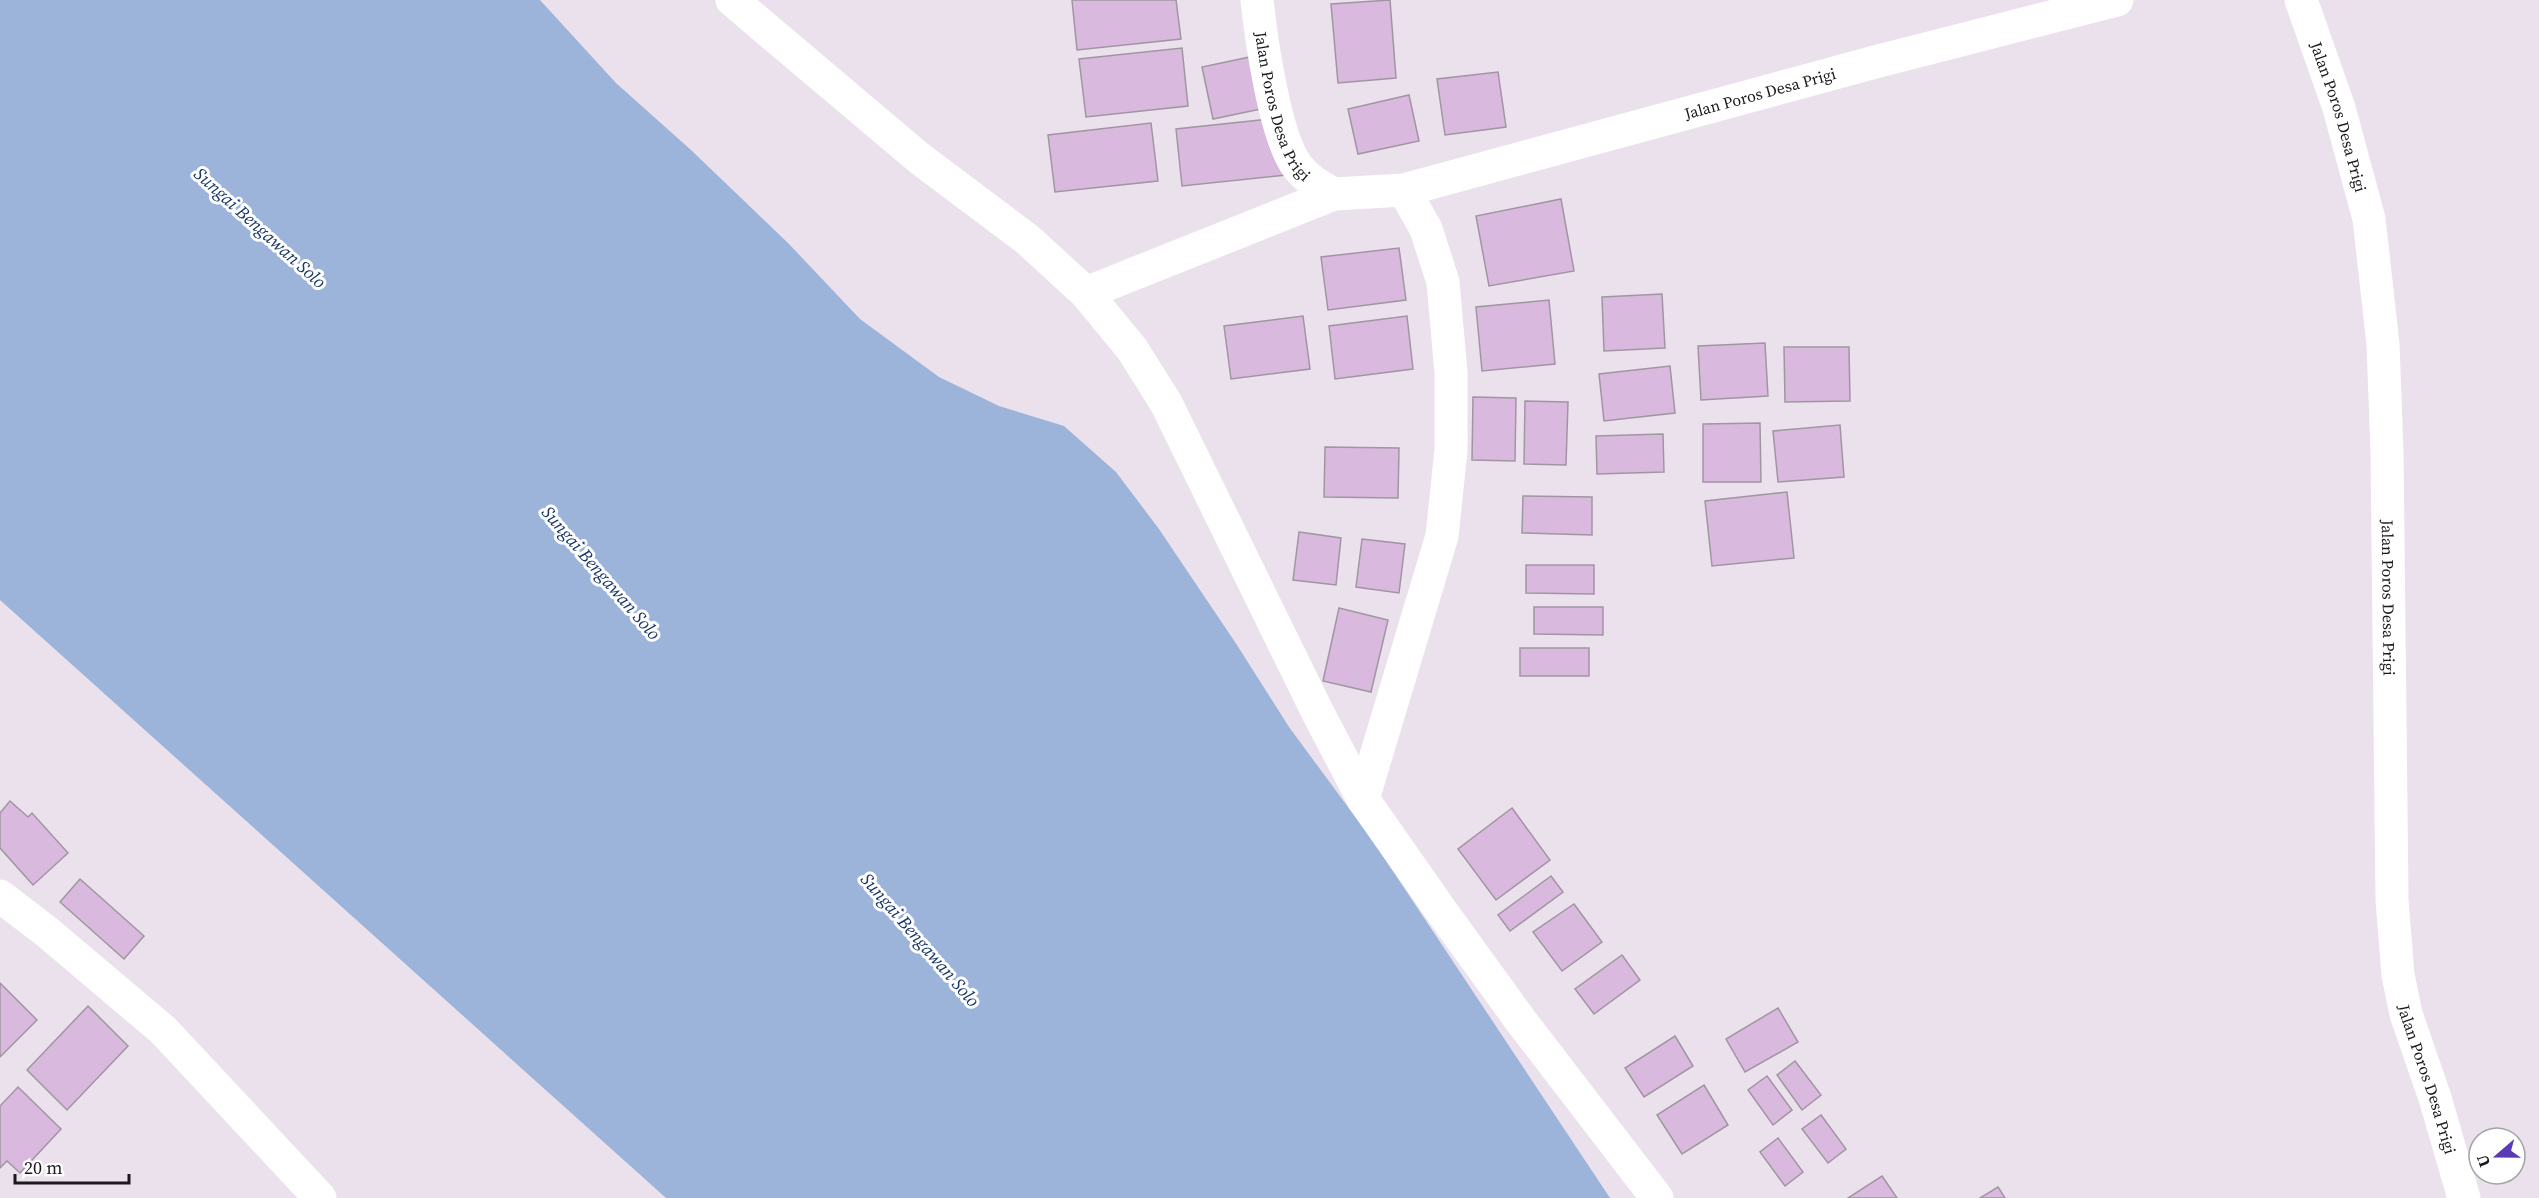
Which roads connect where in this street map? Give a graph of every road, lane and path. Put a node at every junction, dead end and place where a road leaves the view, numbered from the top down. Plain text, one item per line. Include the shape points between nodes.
1 (732, 0) edge
2 (1257, 0) edge
3 (2117, 0) edge
4 (2301, 0) edge
5 (1404, 190) junction
6 (1334, 194) junction
7 (1086, 293) junction
8 (1364, 799) junction
9 (0, 896) edge
10 (320, 1198) edge
11 (1657, 1198) edge
12 (2464, 1198) edge

1 - 7 street via 919,158 1028,240
2 - 6 street, Jalan Poros Desa Prigi via 1262,47 1282,132 1296,164 1313,183
3 - 5 street, Jalan Poros Desa Prigi
4 - 12 street, Jalan Poros Desa Prigi via 2338,108 2369,219 2383,344 2392,900 2398,975 2406,1014
5 - 6 street, Jalan Poros Desa Prigi
5 - 8 street via 1426,229 1443,282 1451,373 1451,450 1442,536
6 - 7 street, Jalan Poros Desa Prigi
7 - 8 street via 1132,350 1166,403
8 - 11 street via 1521,1021
9 - 10 street via 163,1030

